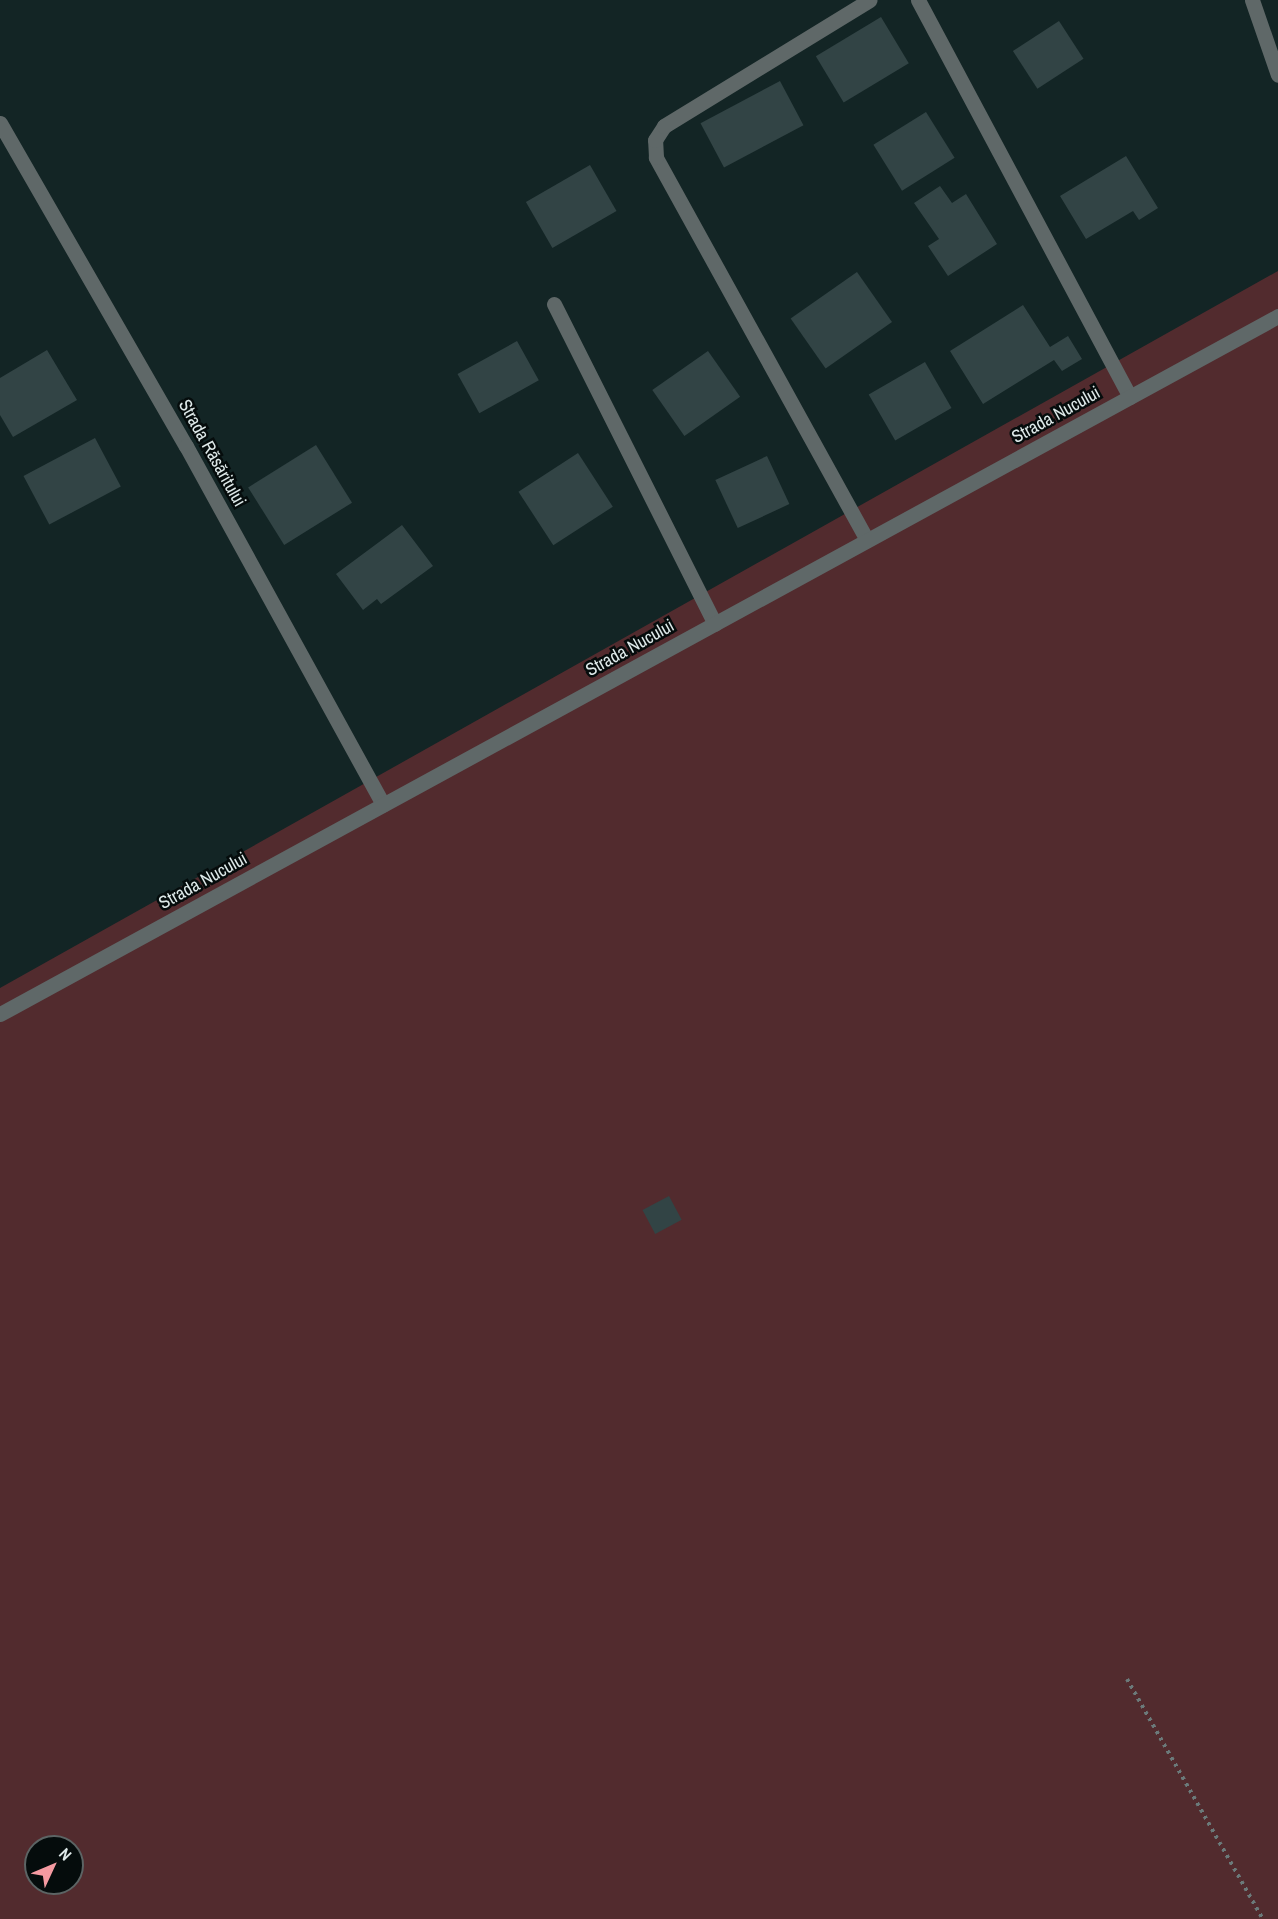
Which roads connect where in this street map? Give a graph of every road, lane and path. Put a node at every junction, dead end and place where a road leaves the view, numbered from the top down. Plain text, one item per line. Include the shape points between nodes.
1 (870, 0) edge
2 (918, 0) edge
3 (1252, 0) edge
4 (1278, 75) edge
5 (0, 123) edge
6 (554, 303) dead end
7 (1278, 316) edge
8 (1130, 397) junction
9 (867, 540) junction
10 (715, 624) junction
11 (383, 805) junction
12 (0, 1014) edge
13 (1126, 1679) dead end
14 (1263, 1919) edge

1 - 9 street via 664,126 655,140 656,157
2 - 8 street
3 - 4 street
5 - 11 street, Strada Răsăritului via 186,446
6 - 10 street
7 - 8 street, Strada Nucului
8 - 9 street, Strada Nucului
9 - 10 street, Strada Nucului
10 - 11 street, Strada Nucului
11 - 12 street, Strada Nucului
13 - 14 path

